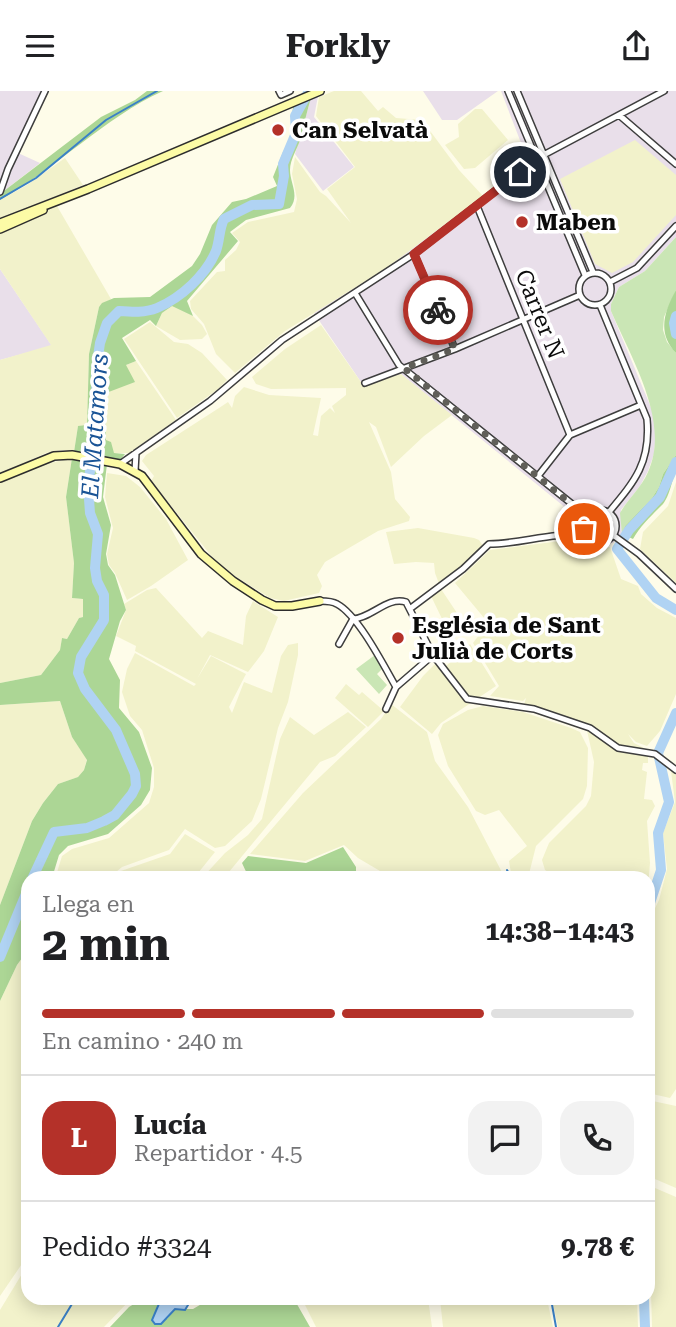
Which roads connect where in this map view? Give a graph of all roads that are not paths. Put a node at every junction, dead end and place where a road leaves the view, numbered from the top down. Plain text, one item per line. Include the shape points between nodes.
1 (45, 91) edge
2 (290, 91) edge
3 (508, 91) edge
4 (517, 91) edge
5 (647, 91) edge
6 (664, 91) edge
7 (316, 92) edge
8 (280, 93) edge
9 (650, 98) junction
10 (285, 106) junction
11 (619, 115) junction
12 (543, 155) junction
13 (536, 159) junction
14 (676, 164) edge
15 (88, 189) junction
16 (0, 192) edge
17 (477, 206) junction
18 (0, 226) edge
19 (676, 226) edge
20 (414, 254) junction
21 (593, 272) junction
22 (585, 275) junction
23 (610, 282) junction
24 (355, 293) junction
25 (580, 295) junction
26 (600, 305) junction
27 (524, 318) junction
28 (455, 349) junction
29 (404, 368) junction
30 (365, 383) dead end
31 (641, 405) junction
32 (570, 435) junction
33 (136, 453) junction
34 (117, 463) junction
35 (135, 471) junction
36 (538, 476) junction
37 (0, 478) edge
38 (609, 512) junction
39 (586, 516) junction
40 (613, 535) junction
41 (587, 536) junction
42 (676, 589) edge
43 (320, 601) joint
44 (411, 608) junction
45 (353, 619) junction
46 (338, 644) dead end
47 (433, 655) junction
48 (396, 687) junction
49 (386, 709) dead end
50 (676, 770) edge

1 - 16 street
2 - 8 street
3 - 13 street
4 - 12 street
5 - 9 street
6 - 9 street
7 - 10 main road
8 - 10 street
9 - 11 street
10 - 15 main road
11 - 12 street
11 - 14 street
12 - 13 street
12 - 21 street
13 - 17 street
13 - 22 street
15 - 18 main road
15 - 18 main road
17 - 20 street
17 - 27 street, Carrer N
19 - 23 street via 637,268
20 - 24 street
20 - 28 street
21 - 22 street
21 - 23 street via 602,273
22 - 25 street
23 - 26 street via 609,298
24 - 29 street
24 - 33 street via 282,339 210,401
25 - 26 street via 587,304
25 - 27 street
26 - 31 street
27 - 28 street
27 - 32 street, Carrer N
28 - 29 street
29 - 30 street
29 - 36 street
31 - 32 street
31 - 38 street via 648,436 646,454 636,477
32 - 36 street
33 - 34 street
33 - 35 street
34 - 35 main road
34 - 37 main road via 51,457
35 - 43 main road via 201,554 233,581 271,605
36 - 39 street
38 - 39 street via 597,509
38 - 40 street via 616,523
39 - 41 street
40 - 41 street via 603,542
40 - 42 street
41 - 44 street via 564,534 489,544
43 - 45 street via 337,604
44 - 45 street via 400,600
44 - 47 street
45 - 46 street
45 - 48 street
47 - 48 street
47 - 50 street via 467,699 534,709 573,722 618,748 655,754
48 - 49 street

